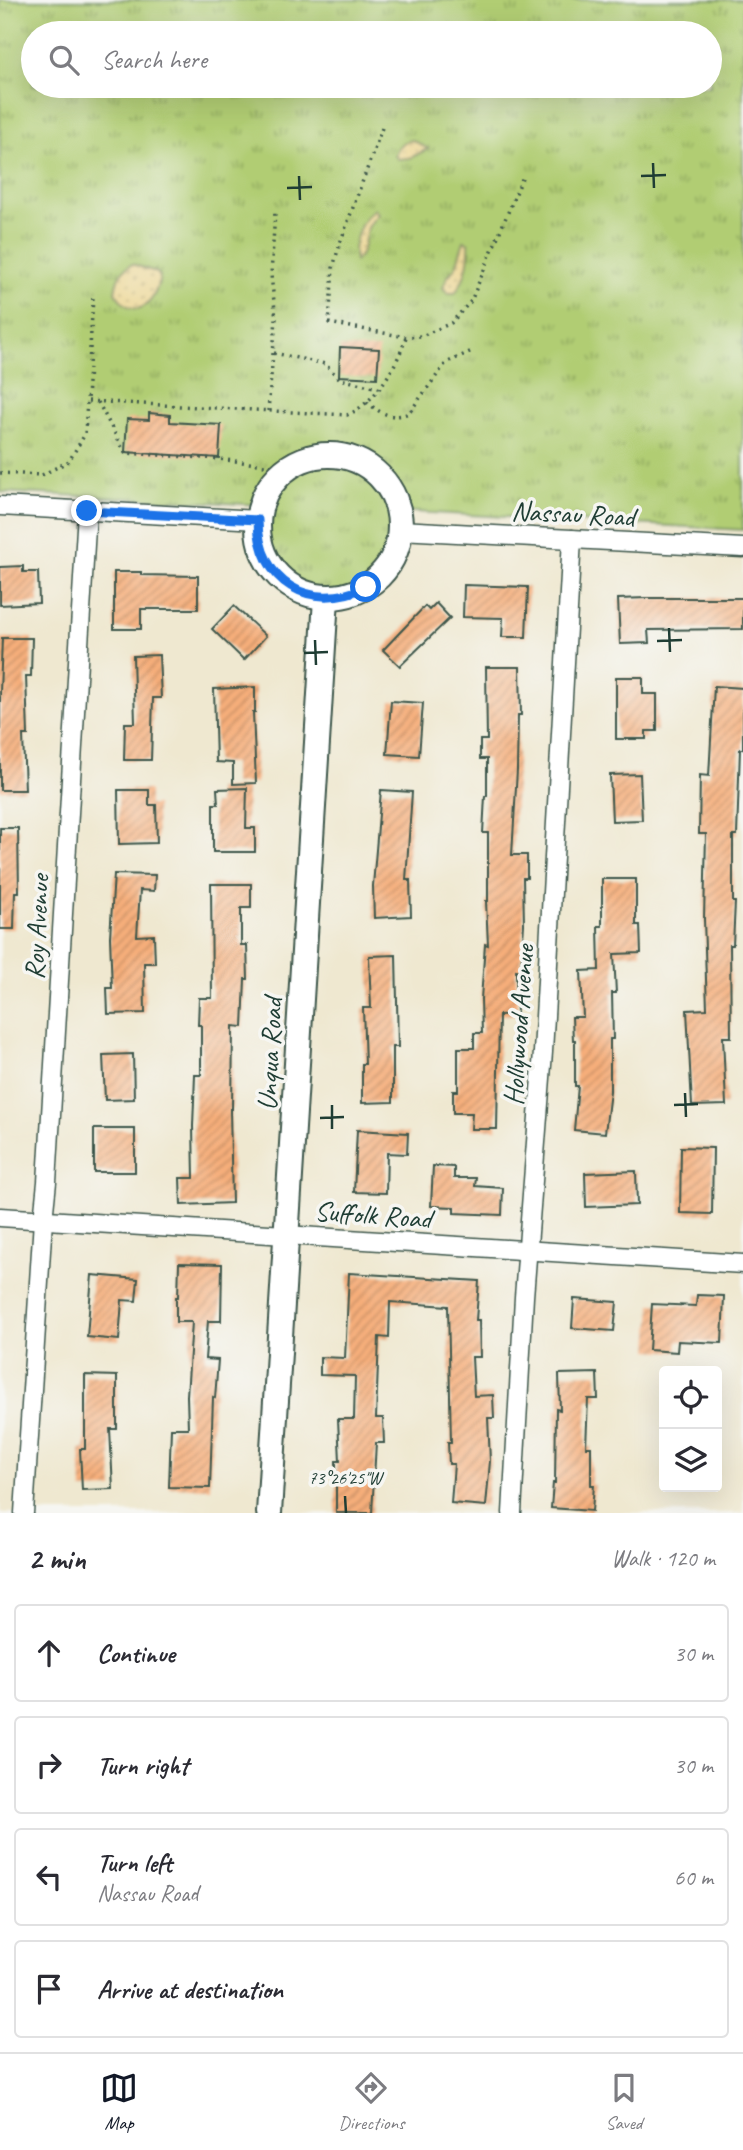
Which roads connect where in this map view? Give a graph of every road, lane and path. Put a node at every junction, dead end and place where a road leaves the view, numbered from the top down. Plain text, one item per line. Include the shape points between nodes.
1 (382, 128) dead end
2 (524, 174) dead end
3 (275, 212) dead end
4 (93, 297) dead end
5 (406, 337) junction
6 (474, 349) dead end
7 (274, 353) junction
8 (378, 388) junction
9 (88, 401) junction
10 (98, 401) junction
11 (367, 402) junction
12 (268, 411) junction
13 (288, 468) junction
14 (0, 473) edge
15 (0, 506) edge
16 (87, 511) junction
17 (258, 520) junction
18 (400, 530) junction
19 (572, 539) junction
20 (743, 548) edge
21 (326, 597) junction
22 (0, 1217) edge
23 (43, 1220) junction
24 (285, 1235) junction
25 (529, 1250) junction
26 (743, 1264) edge
27 (24, 1513) edge
28 (269, 1513) edge
29 (512, 1513) edge

1 - 5 path via 333,268 329,323
2 - 5 path via 471,301 451,323 422,336
3 - 7 path via 271,275
4 - 9 path
5 - 8 path via 396,366
6 - 11 path via 446,363 409,414 387,415
7 - 8 path via 325,364 340,379
7 - 12 path
8 - 11 path
9 - 10 path
9 - 14 path via 85,434 69,461 42,475
10 - 12 path
10 - 13 path via 125,453
11 - 12 path via 347,415
13 - 17 street via 264,497
13 - 18 street via 325,455 364,464 392,492
15 - 16 street
16 - 17 street
16 - 23 street, Roy Avenue
17 - 21 street via 260,545 271,568 290,586
18 - 19 street, Nassau Road
18 - 21 street via 393,557 377,579 353,593
19 - 20 street, Nassau Road
19 - 25 street, Hollywood Avenue
21 - 24 street, Unqua Road
22 - 23 street, Suffolk Road
23 - 24 street, Suffolk Road
23 - 27 street, Roy Avenue
24 - 25 street, Suffolk Road
24 - 28 street, Unqua Road
25 - 26 street, Suffolk Road
25 - 29 street, Hollywood Avenue

